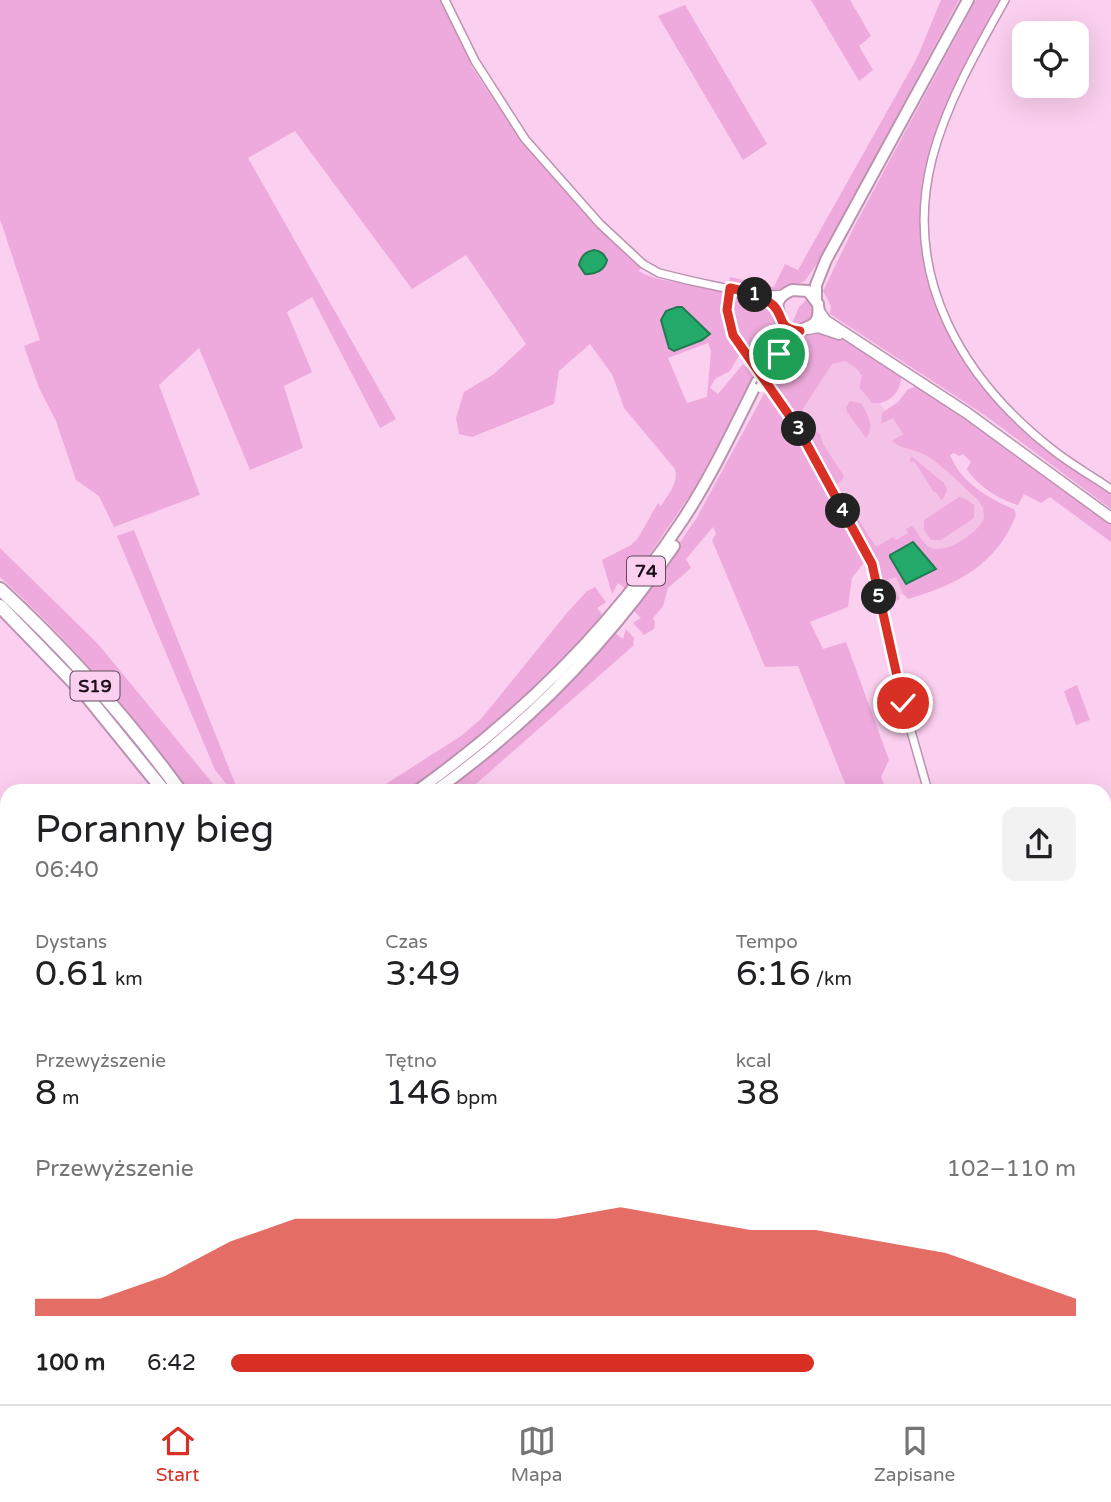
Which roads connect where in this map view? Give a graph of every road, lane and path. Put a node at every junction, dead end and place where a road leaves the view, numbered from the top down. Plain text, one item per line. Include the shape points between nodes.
1 (445, 0) edge
2 (968, 0) edge
3 (1005, 0) edge
4 (826, 260) junction
5 (730, 288) junction
6 (797, 289) junction
7 (751, 293) junction
8 (786, 293) junction
9 (818, 305) junction
10 (779, 317) junction
11 (804, 330) junction
12 (853, 339) junction
13 (767, 370) junction
14 (759, 385) junction
15 (1111, 489) edge
16 (1111, 518) edge
17 (0, 589) edge
18 (0, 606) edge
19 (158, 784) edge
20 (175, 784) edge
21 (426, 784) edge
22 (444, 784) edge
23 (926, 784) edge

1 - 5 street via 475,61 525,139 600,224 651,270
2 - 4 main road, 74
3 - 15 street via 934,151 924,215 929,269 948,325 985,384 1040,439
4 - 6 main road, 74 via 808,283
4 - 9 main road, 74 via 815,290
5 - 7 street
5 - 23 street via 727,310 733,335 798,428 872,564
6 - 8 main road, 74
6 - 9 main road via 808,291
7 - 8 street
7 - 10 street via 771,304
8 - 10 main road, 74 via 779,302
9 - 11 main road, 74 via 816,321
9 - 12 main road via 824,319
10 - 11 main road via 786,327
10 - 13 main road, 74 via 781,334
11 - 12 main road via 818,327
11 - 13 main road, 74 via 791,335
12 - 16 main road via 967,413
13 - 14 main road, 74
14 - 21 main road, 74 via 691,506 619,606 546,686
14 - 22 main road, 74 via 707,494 633,603 540,705
17 - 20 highway, S19 via 92,682
18 - 19 highway, S19 via 87,696

